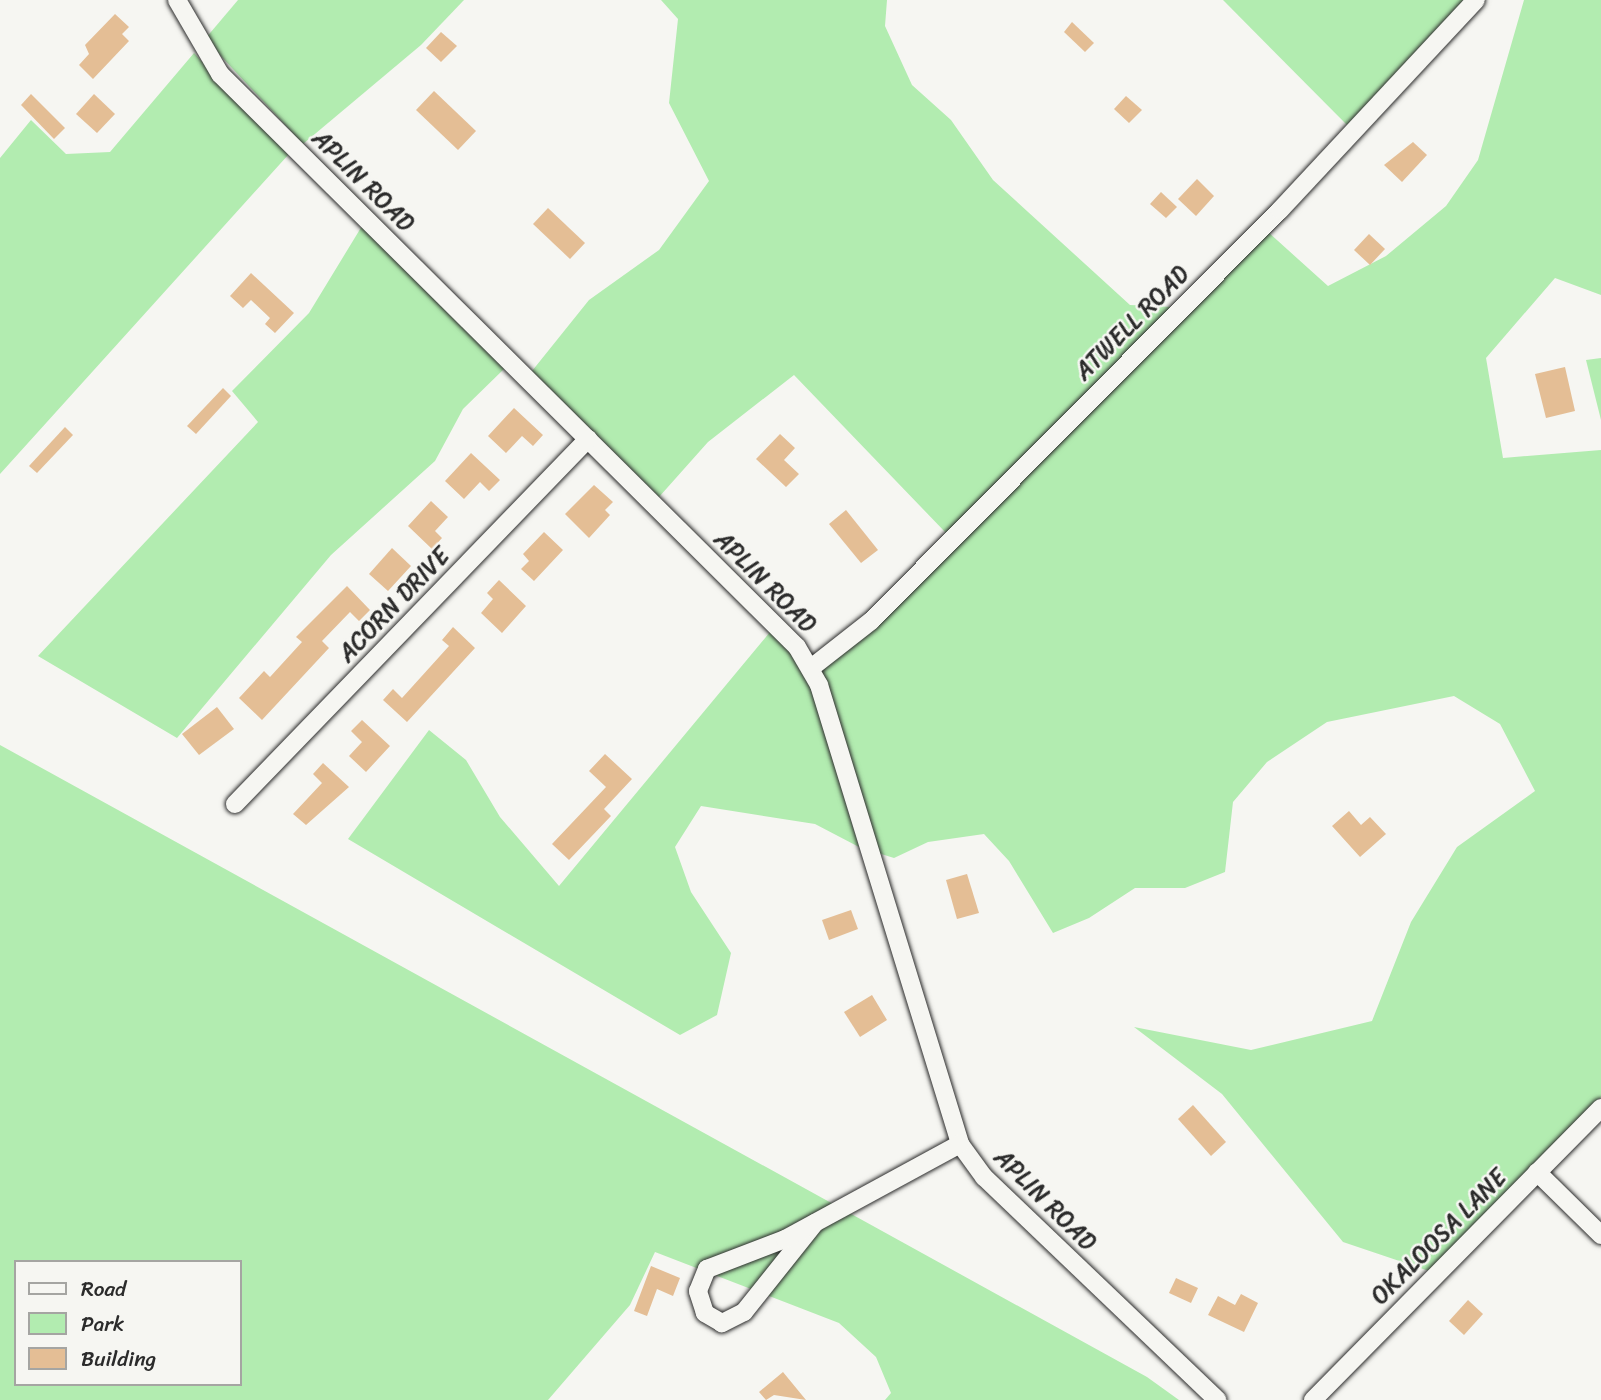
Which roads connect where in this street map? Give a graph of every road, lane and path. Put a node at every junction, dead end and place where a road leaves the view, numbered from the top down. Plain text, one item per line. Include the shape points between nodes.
1 (177, 0) edge
2 (1476, 0) edge
3 (588, 439) junction
4 (811, 668) junction
5 (235, 804) dead end
6 (1601, 1108) edge
7 (961, 1144) junction
8 (1538, 1172) junction
9 (815, 1223) junction
10 (1601, 1234) edge
11 (1217, 1400) edge
12 (1313, 1400) edge

1 - 3 street, APLIN ROAD via 220,74
2 - 4 street, ATWELL ROAD via 1280,210 871,621
3 - 4 street, APLIN ROAD via 797,647
3 - 5 street, ACORN DRIVE
4 - 7 street, APLIN ROAD
6 - 8 street, OKALOOSA LANE
7 - 9 street
7 - 11 street, APLIN ROAD via 984,1177
8 - 10 street
8 - 12 street, OKALOOSA LANE
9 - 9 street via 707,1269 698,1291 705,1313 722,1323 744,1312

